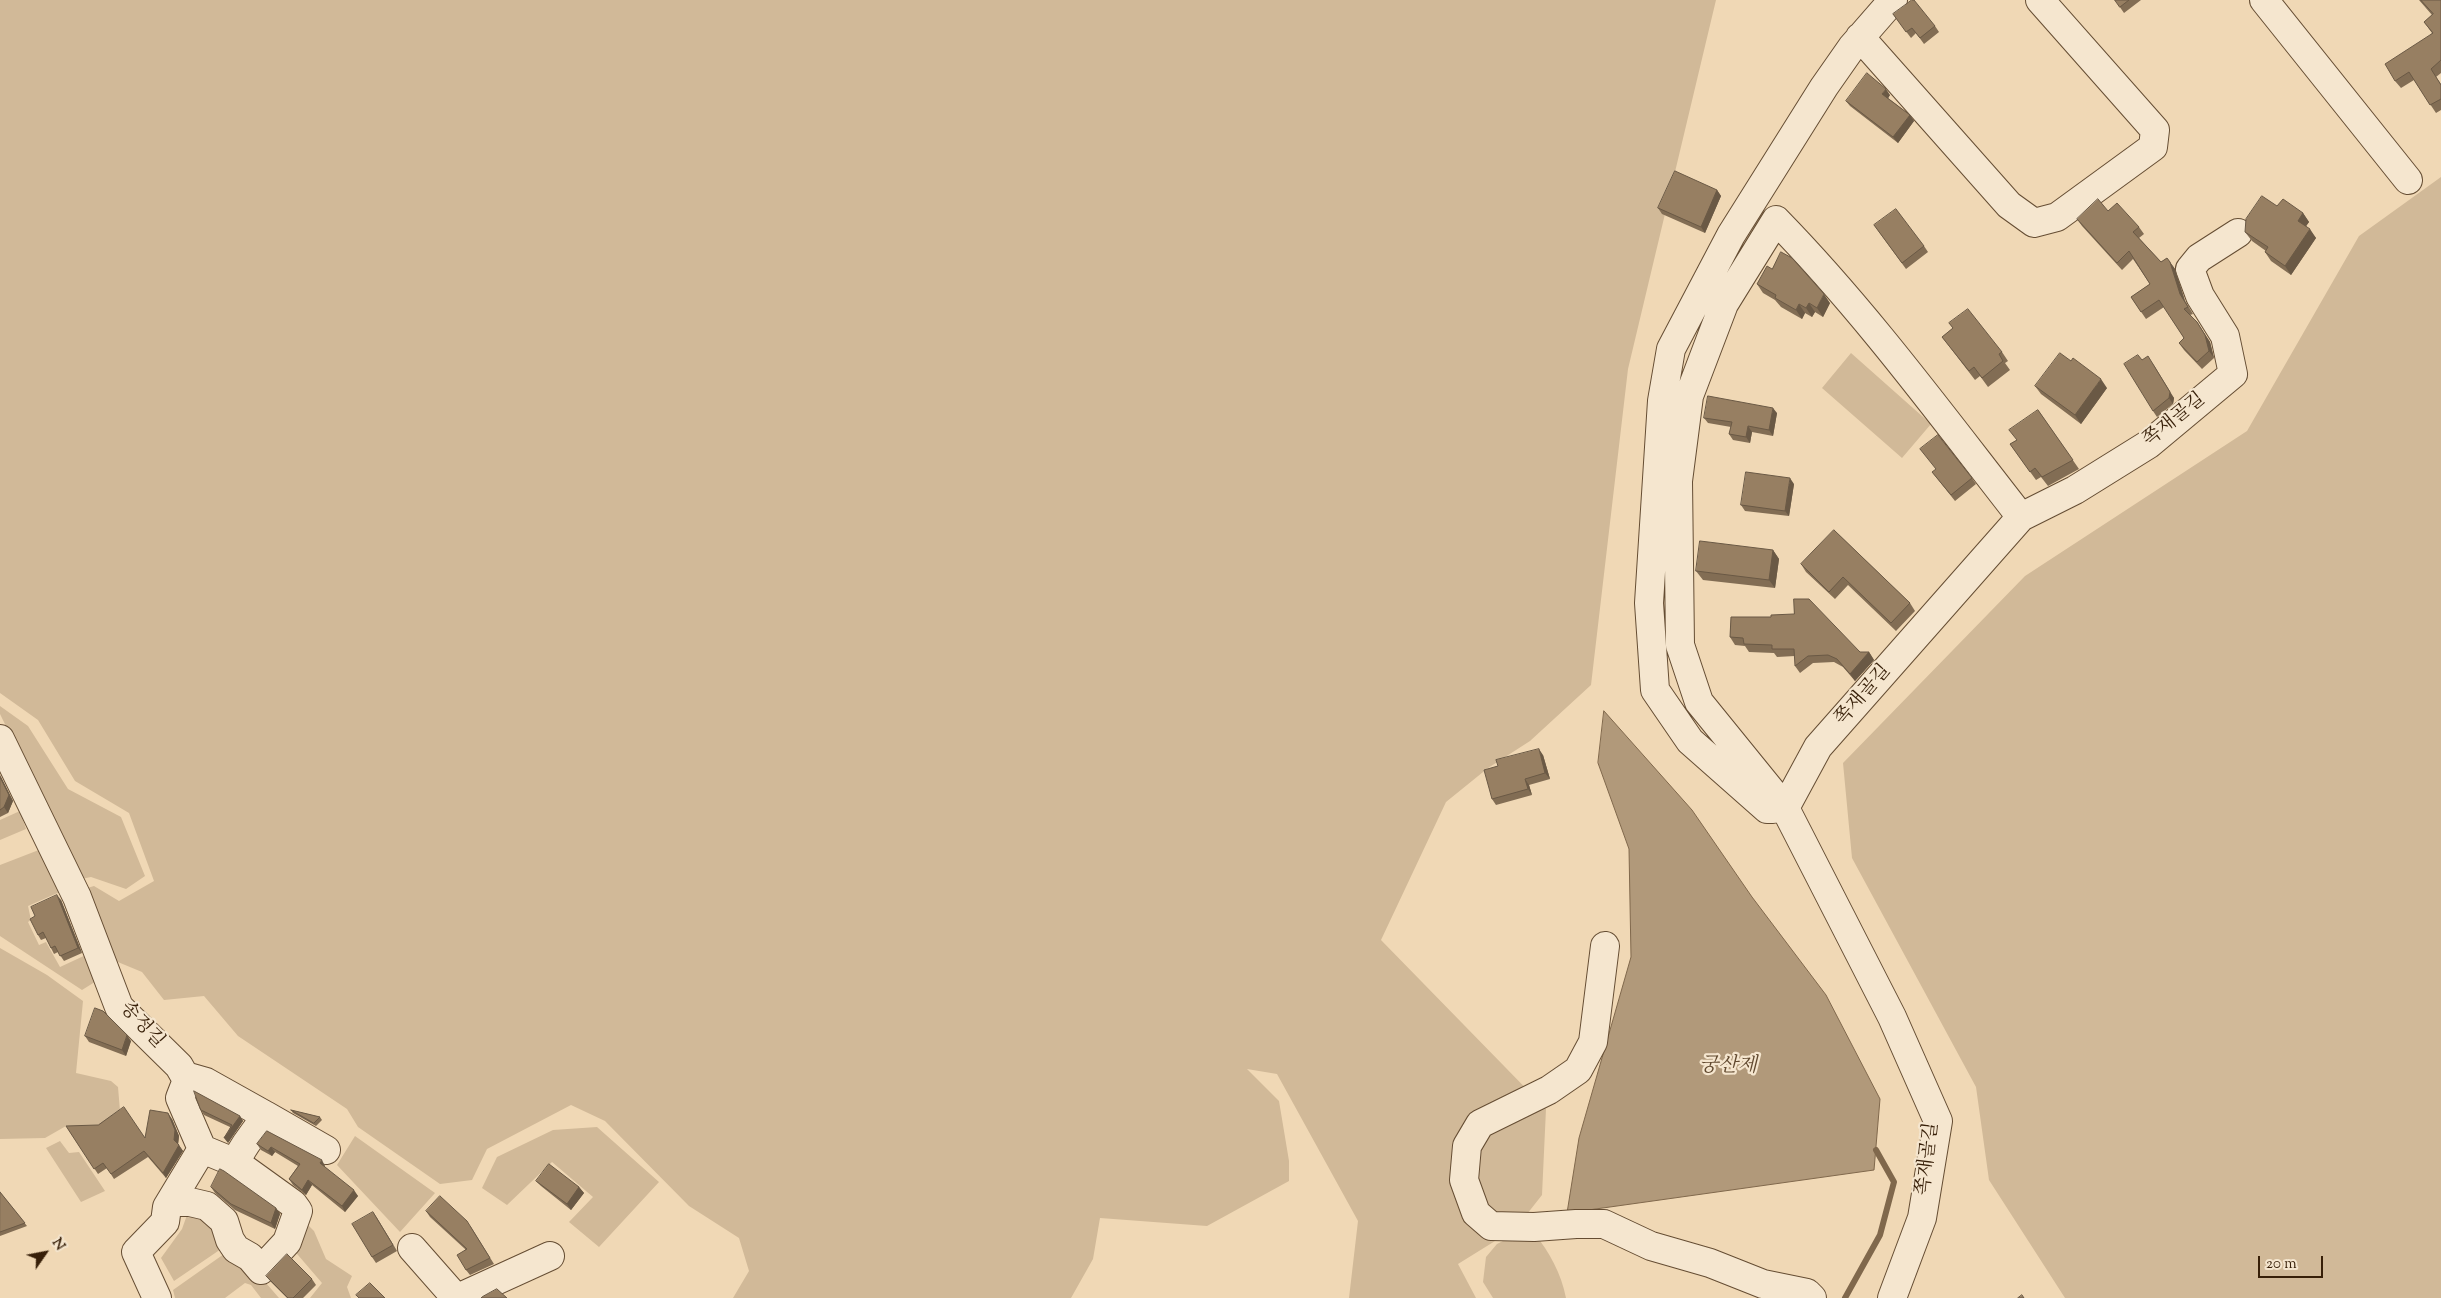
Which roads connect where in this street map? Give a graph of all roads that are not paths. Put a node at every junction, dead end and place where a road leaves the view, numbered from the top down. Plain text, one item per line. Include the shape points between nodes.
1 (1893, 0) edge
2 (2040, 0) edge
3 (2264, 0) edge
4 (1860, 37) junction
5 (2408, 180) dead end
6 (2238, 234) dead end
7 (2021, 517) junction
8 (0, 739) edge
9 (1785, 808) junction
10 (1605, 946) dead end
11 (185, 1076) junction
12 (266, 1115) junction
13 (202, 1149) junction
14 (326, 1150) dead end
15 (236, 1163) junction
16 (170, 1202) junction
17 (412, 1248) dead end
18 (550, 1256) dead end
19 (158, 1298) edge
20 (457, 1298) edge
21 (1812, 1298) edge
22 (1892, 1298) edge

1 - 4 street
2 - 4 street via 2155,130 2153,147 2057,217 2034,223 2009,205
3 - 5 street
4 - 9 street via 1824,87 1731,236 1671,349 1662,401 1649,603 1655,690 1690,741 1767,809
6 - 7 street, 쪽재골길 via 2199,258 2190,269 2200,296 2225,336 2233,374 2150,444 2075,490
7 - 9 street, 쪽재골길 via 1818,747
7 - 9 street via 1913,379 1776,220 1724,304 1689,396 1678,481 1680,645 1699,702
8 - 11 street, 송정길 via 77,897 119,1007 179,1066
9 - 22 street, 쪽재골길 via 1892,1017 1938,1121 1922,1218
10 - 21 street via 1593,1042 1578,1070 1549,1090 1480,1124 1467,1146 1464,1180 1476,1213 1491,1226 1534,1228 1604,1224 1651,1246 1710,1263 1764,1284 1807,1293
11 - 12 street via 206,1082
11 - 13 street via 187,1080 180,1098
12 - 14 street
12 - 15 street via 260,1127 251,1134
13 - 15 street
13 - 16 street
15 - 16 street via 279,1193 298,1211 287,1242 261,1270 250,1257 236,1249 224,1221 207,1206
16 - 19 street via 165,1222 136,1252
17 - 20 street
18 - 20 street

